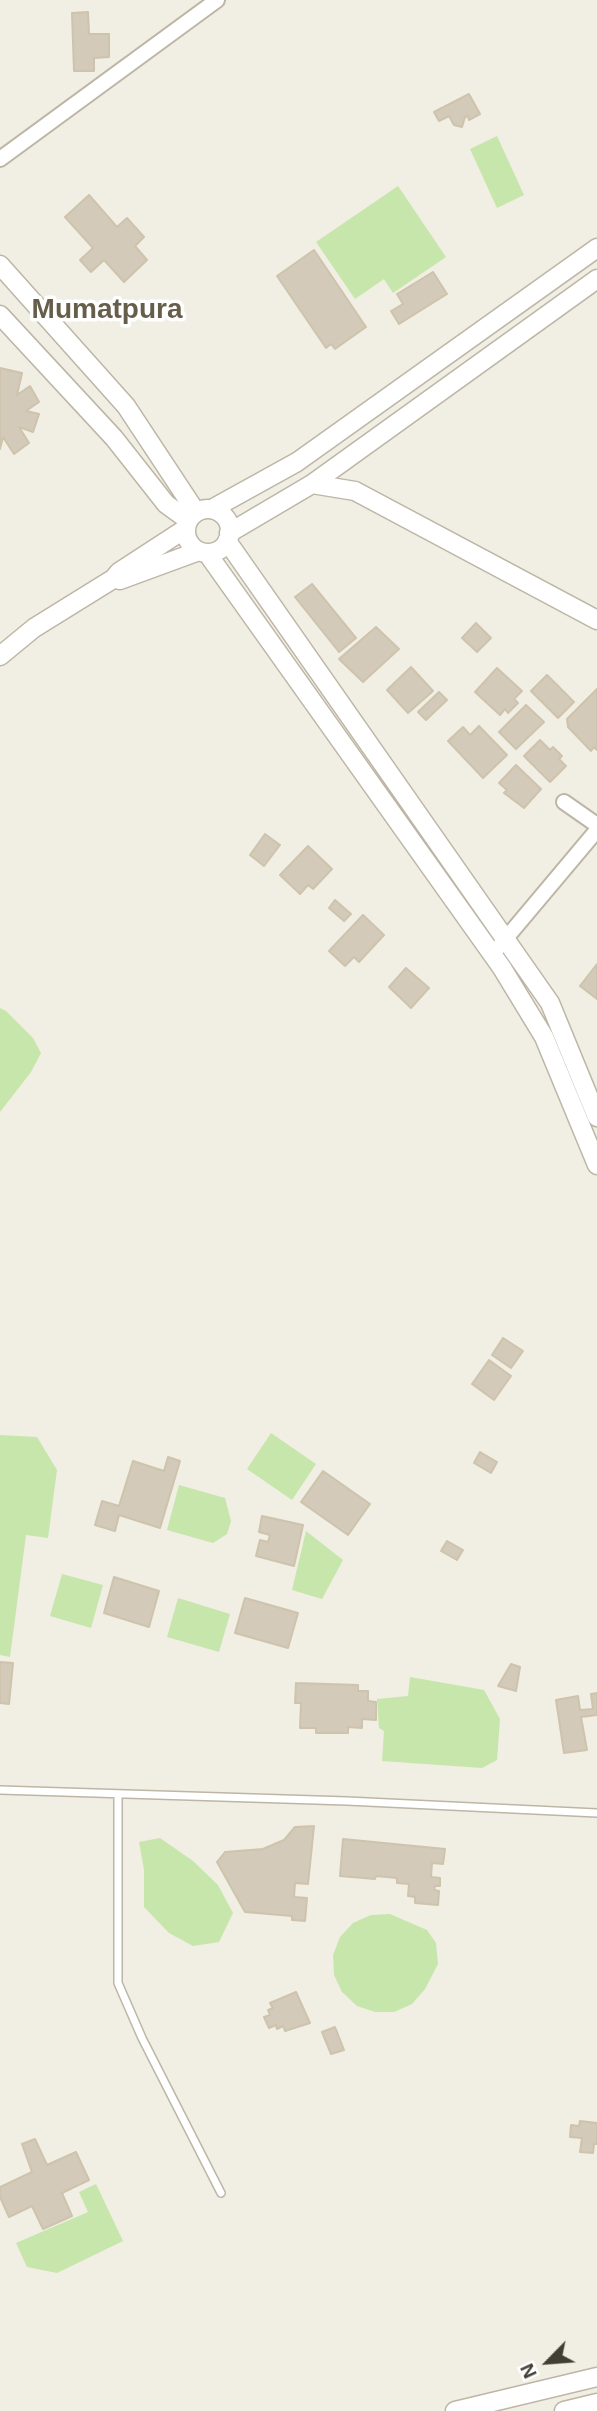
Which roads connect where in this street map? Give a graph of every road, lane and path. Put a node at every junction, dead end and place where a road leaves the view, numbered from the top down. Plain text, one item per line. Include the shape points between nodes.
1 (217, 0) edge
2 (0, 159) edge
3 (597, 248) edge
4 (0, 265) edge
5 (597, 279) edge
6 (0, 315) edge
7 (312, 484) junction
8 (195, 518) junction
9 (228, 537) junction
10 (203, 552) junction
11 (113, 579) junction
12 (597, 620) edge
13 (0, 656) edge
14 (564, 802) dead end
15 (597, 827) edge
16 (507, 939) junction
17 (492, 954) junction
18 (597, 1117) edge
19 (597, 1165) edge
20 (0, 1790) edge
21 (118, 1794) junction
22 (597, 1812) edge
23 (221, 2193) dead end
24 (597, 2377) edge
25 (597, 2403) edge
26 (455, 2411) edge
27 (564, 2411) edge

1 - 2 street
3 - 8 street via 297,462
4 - 8 street via 126,406
5 - 7 street
6 - 8 street via 114,438 166,504
7 - 9 street
7 - 12 street via 355,491
8 - 9 street via 225,517
8 - 10 street via 189,542
8 - 11 street
9 - 10 street via 219,550
9 - 16 street
10 - 11 street via 122,580
10 - 17 street
11 - 13 street via 34,628
14 - 15 street
15 - 16 street
16 - 17 street
16 - 18 street via 550,1003
17 - 19 street via 544,1037
20 - 21 lane
21 - 22 lane
21 - 23 lane via 118,1983
24 - 26 street
25 - 27 street

